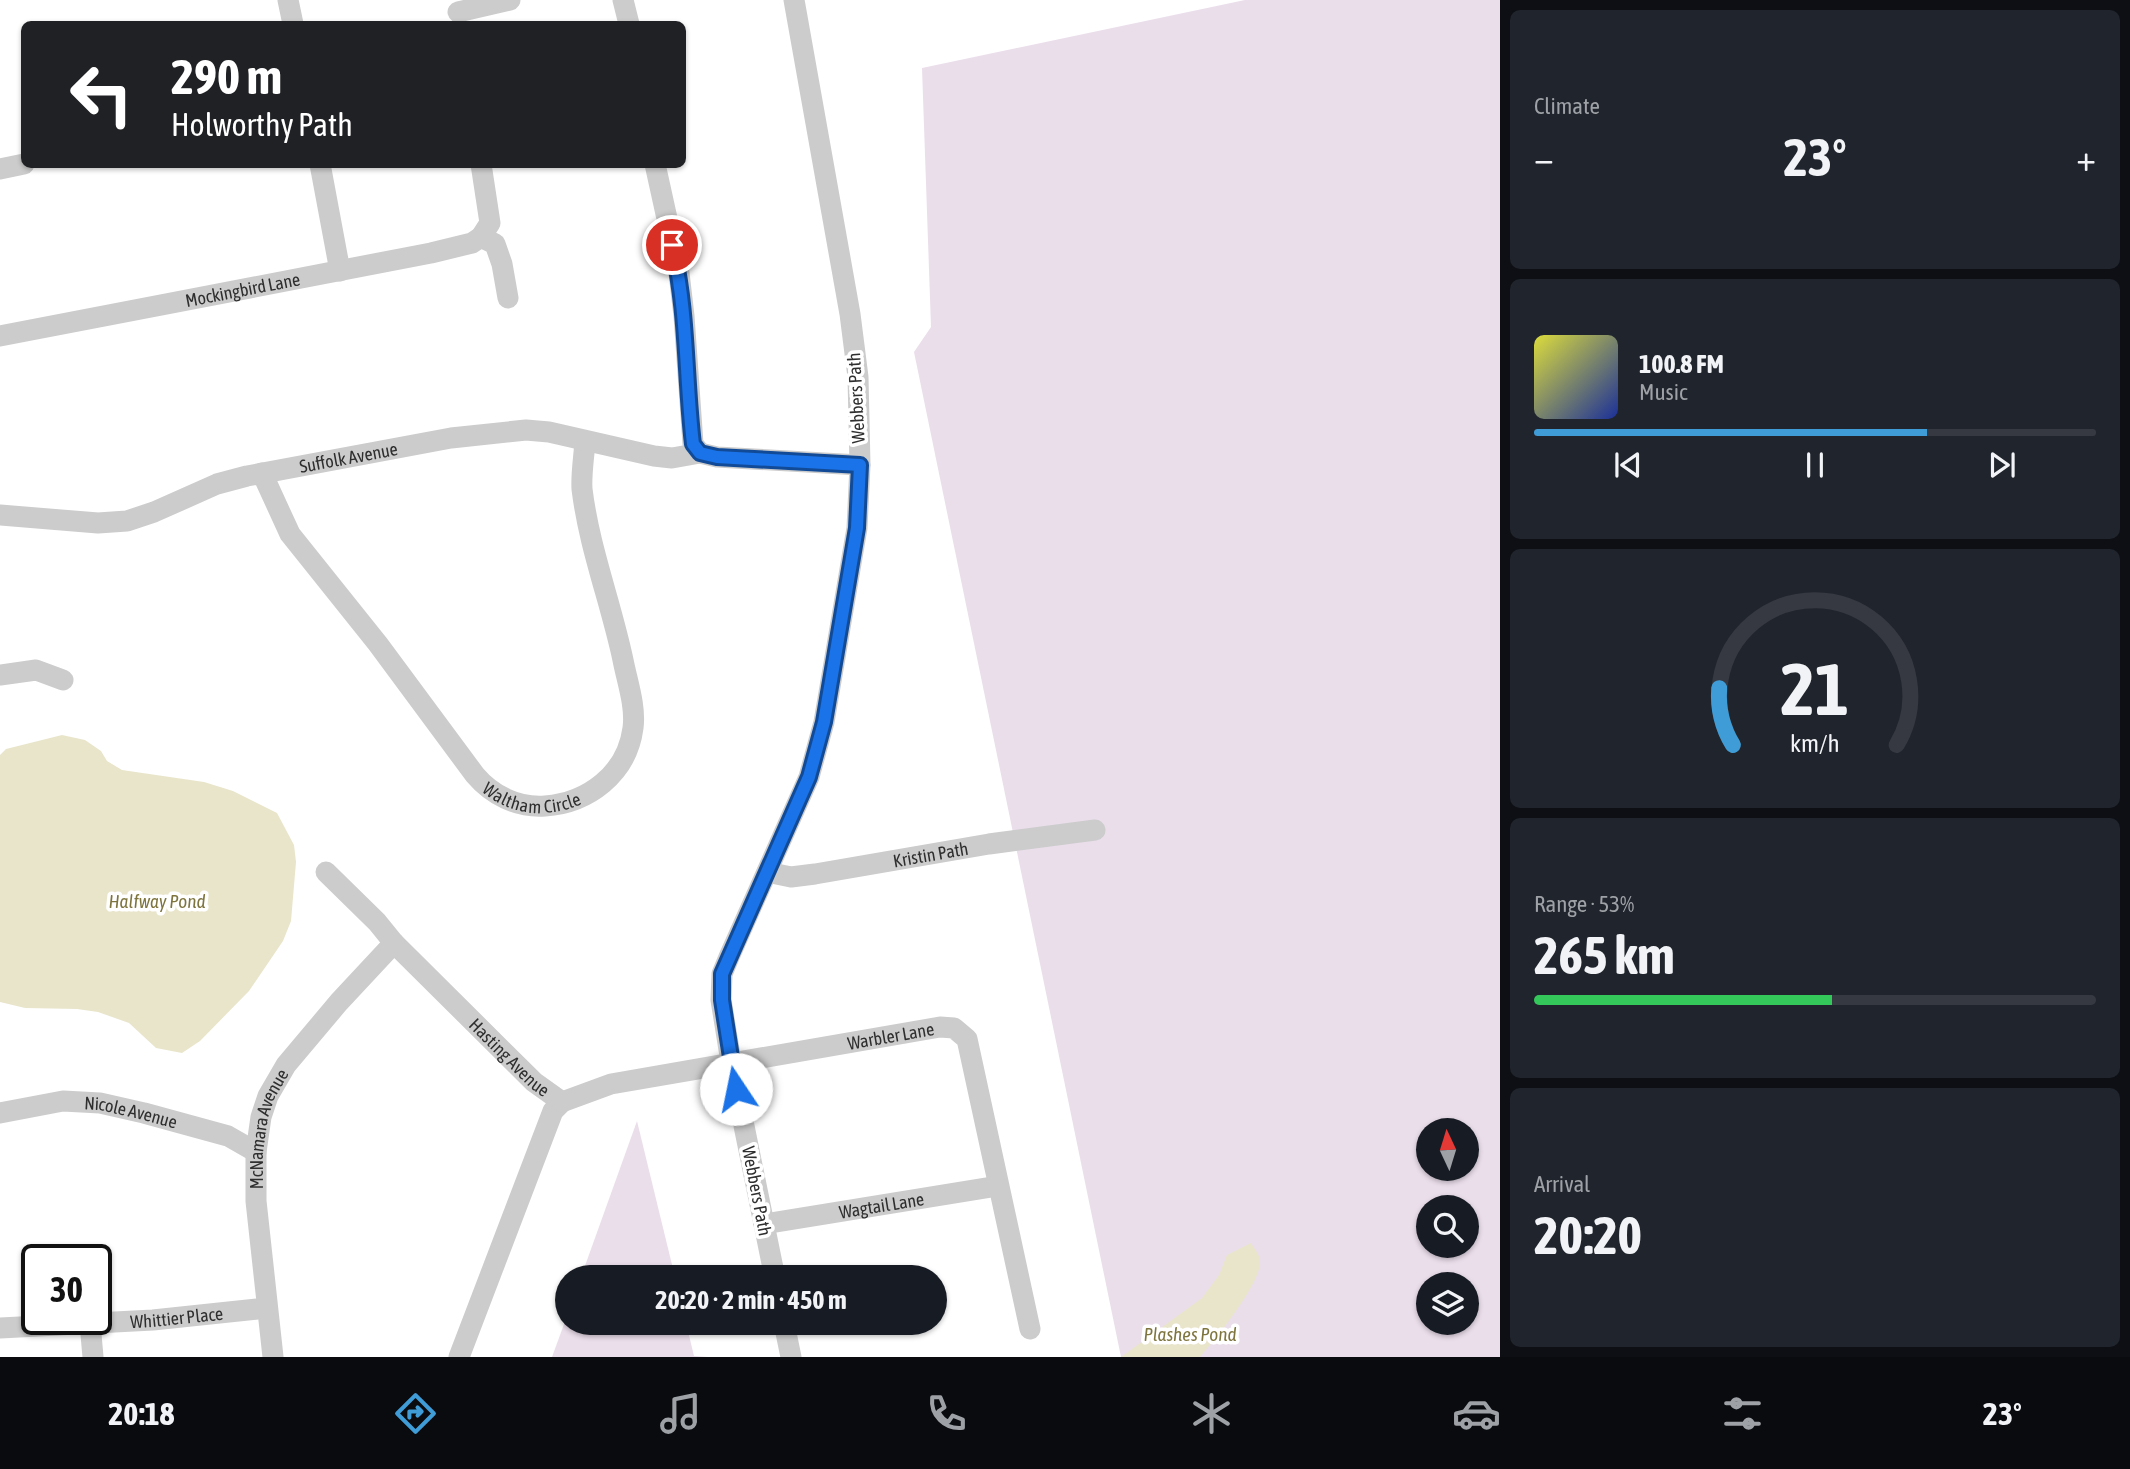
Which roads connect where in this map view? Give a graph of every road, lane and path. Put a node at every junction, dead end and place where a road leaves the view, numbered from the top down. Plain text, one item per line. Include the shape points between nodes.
1 (288, 0) edge
2 (510, 0) edge
3 (623, 0) edge
4 (795, 0) edge
5 (458, 12) edge
6 (292, 21) edge
7 (628, 21) edge
8 (21, 165) edge
9 (321, 168) edge
10 (482, 168) edge
11 (656, 168) edge
12 (0, 169) edge
13 (481, 237) junction
14 (340, 271) junction
15 (508, 298) dead end
16 (0, 336) edge
17 (585, 441) junction
18 (700, 453) junction
19 (860, 465) junction
20 (262, 473) junction
21 (0, 515) edge
22 (0, 675) edge
23 (63, 680) dead end
24 (1095, 830) dead end
25 (326, 872) dead end
26 (767, 872) junction
27 (394, 943) junction
28 (731, 1062) junction
29 (562, 1102) junction
30 (0, 1113) edge
31 (256, 1152) junction
32 (998, 1186) junction
33 (764, 1224) junction
34 (772, 1265) edge
35 (267, 1307) junction
36 (112, 1322) edge
37 (21, 1327) edge
38 (0, 1328) edge
39 (1030, 1329) dead end
40 (91, 1335) edge
41 (786, 1335) edge
42 (93, 1357) edge
43 (272, 1357) edge
44 (459, 1357) edge
45 (791, 1357) edge

1 - 6 street
2 - 5 street
3 - 7 street
4 - 19 street, Webbers Path via 850,314 858,377
8 - 12 street
9 - 14 street
10 - 13 street via 490,223
11 - 18 street via 679,272 693,444
13 - 14 street, Mockingbird Lane via 431,253
13 - 15 street via 495,244
14 - 16 street, Mockingbird Lane
17 - 18 street, Suffolk Avenue via 672,458
17 - 20 street, Suffolk Avenue via 549,432 490,432
17 - 20 street, Waltham Circle via 582,487 631,698 633,726 628,750 615,772 591,793 551,805 505,799 482,783 290,534
18 - 19 street, Suffolk Avenue
19 - 26 street, Webbers Path via 857,528 824,722 809,777
20 - 21 street, Suffolk Avenue via 217,484 127,521
22 - 23 street via 36,670
24 - 26 street, Kristin Path via 816,874 791,877
25 - 27 street, Hasting Avenue
26 - 28 street, Webbers Path via 722,974 720,989
27 - 29 street, Hasting Avenue via 534,1082
27 - 31 street, McNamara Avenue via 286,1065 261,1116
28 - 29 street, Warbler Lane via 611,1084
28 - 32 street, Warbler Lane via 954,1028 967,1039
28 - 33 street, Webbers Path
29 - 44 street, Hasting Avenue via 552,1111
30 - 31 street, Nicole Avenue via 63,1101 100,1103 228,1136
31 - 35 street, McNamara Avenue
32 - 33 street, Wagtail Lane
32 - 39 street, Warbler Lane
33 - 34 street, Webbers Path
35 - 36 street, Whittier Place
35 - 43 street, McNamara Avenue
37 - 38 street, Whittier Place
40 - 42 street
41 - 45 street

